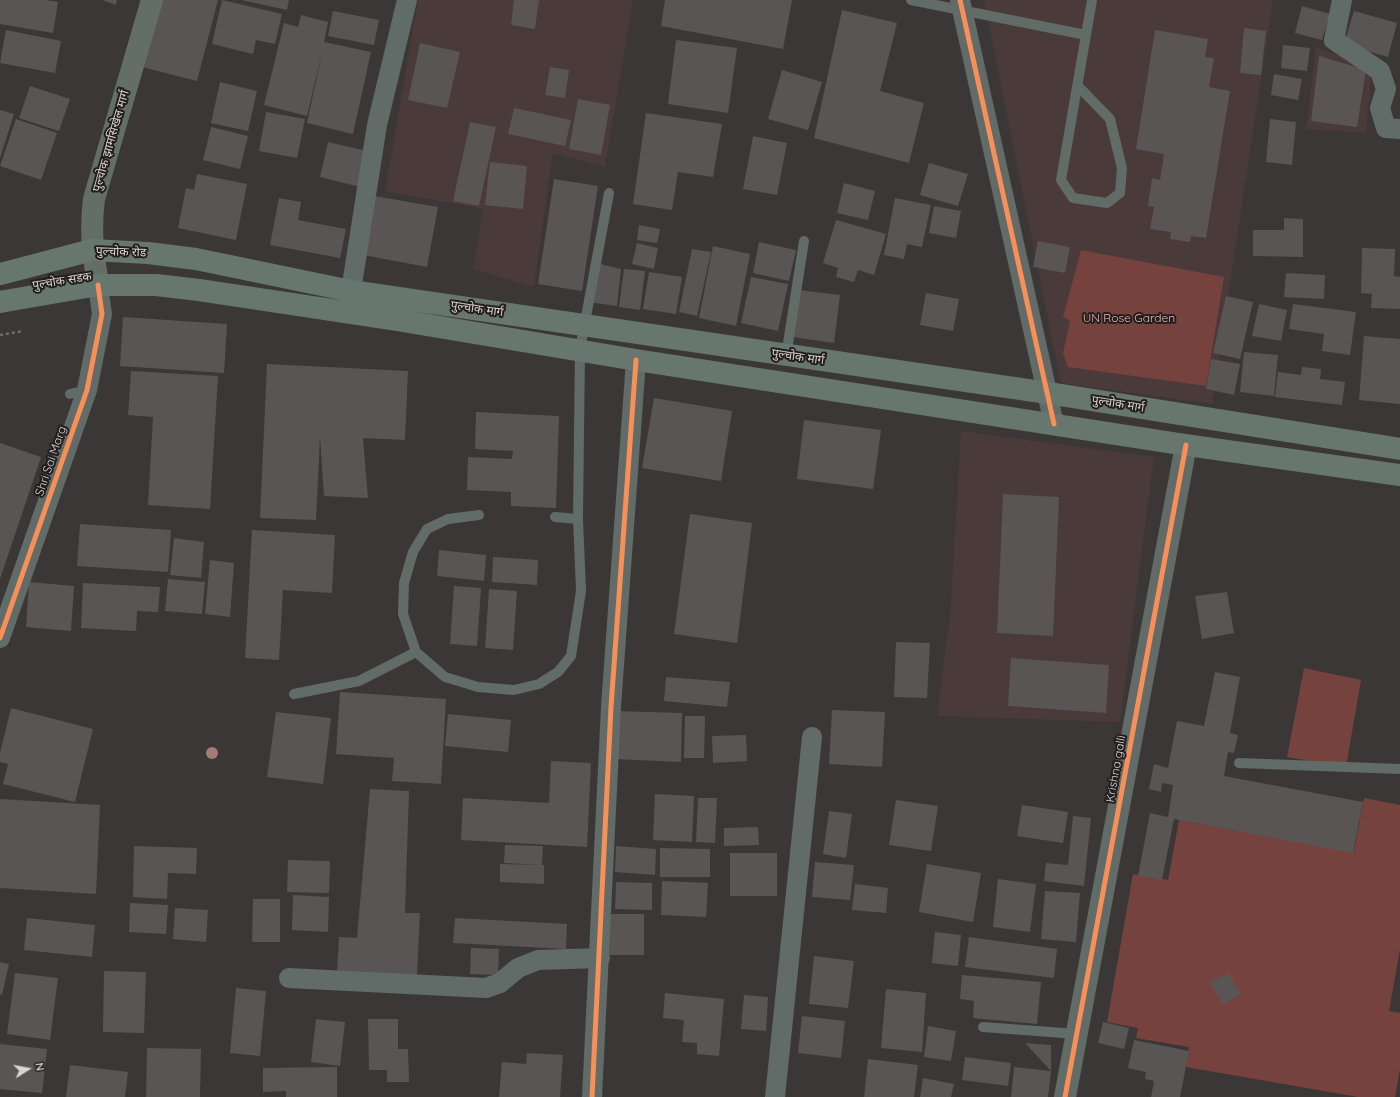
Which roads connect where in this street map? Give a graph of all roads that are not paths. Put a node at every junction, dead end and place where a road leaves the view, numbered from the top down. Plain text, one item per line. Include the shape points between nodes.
1 (152, 0) edge
2 (407, 0) edge
3 (911, 0) edge
4 (1092, 0) edge
5 (1342, 0) edge
6 (961, 6) edge
7 (1086, 35) junction
8 (1078, 86) junction
9 (1400, 129) edge
10 (609, 193) dead end
11 (804, 241) dead end
12 (92, 250) junction
13 (196, 259) joint
14 (0, 274) edge
15 (98, 285) junction
16 (200, 290) joint
17 (351, 291) junction
18 (0, 302) edge
19 (584, 325) junction
20 (580, 349) junction
21 (786, 356) junction
22 (636, 360) junction
23 (1048, 393) junction
24 (1054, 424) junction
25 (1186, 444) junction
26 (1400, 449) edge
27 (1400, 475) edge
28 (479, 515) dead end
29 (555, 517) dead end
30 (578, 518) junction
31 (0, 638) edge
32 (416, 652) junction
33 (294, 694) dead end
34 (812, 737) dead end
35 (1240, 763) dead end
36 (1400, 769) edge
37 (600, 958) junction
38 (289, 978) dead end
39 (983, 1027) dead end
40 (1077, 1034) junction
41 (592, 1097) edge
42 (775, 1097) edge
43 (1065, 1097) edge

1 - 12 main road, पुल्चोक झामसिखेल मार्ग via 94,199 91,224
2 - 17 street via 377,125
3 - 6 lane
4 - 7 lane
5 - 9 street via 1334,40 1380,72 1386,89 1380,108 1386,128
6 - 7 lane
6 - 23 street
7 - 8 lane
8 - 8 lane via 1061,180 1074,198 1107,204 1120,193 1122,168 1110,119
10 - 19 lane
11 - 21 lane
12 - 13 main road, पुल्चोक रोड
12 - 14 main road, पुल्चोक रोड
12 - 15 main road, पुल्चोक झामसिखेल मार्ग
13 - 17 main road, पुल्चोक मार्ग
15 - 16 main road, पुल्चोक सडक via 156,285
15 - 18 main road, पुल्चोक सडक
15 - 31 street, Shri Sai Marg via 102,314
16 - 20 main road, पुल्चोक मार्ग
17 - 19 main road, पुल्चोक मार्ग
19 - 20 lane
19 - 21 main road, पुल्चोक मार्ग
20 - 22 main road, पुल्चोक मार्ग
20 - 30 lane
21 - 23 main road, पुल्चोक मार्ग
22 - 24 main road, पुल्चोक मार्ग
22 - 37 street via 611,707
23 - 24 street
23 - 26 main road, पुल्चोक मार्ग
24 - 25 main road, पुल्चोक मार्ग
25 - 27 main road, पुल्चोक मार्ग
25 - 40 street, Krishna galli
28 - 32 lane via 448,519 427,529 413,552 404,583 403,614
29 - 30 lane
30 - 32 lane via 581,591 571,656 558,672 539,684 514,690 478,688 445,677
32 - 33 lane via 359,681
34 - 42 street
35 - 36 lane
37 - 38 street via 538,960 518,968 500,984 486,988
37 - 41 street
39 - 40 lane
40 - 43 street, Krishna galli

